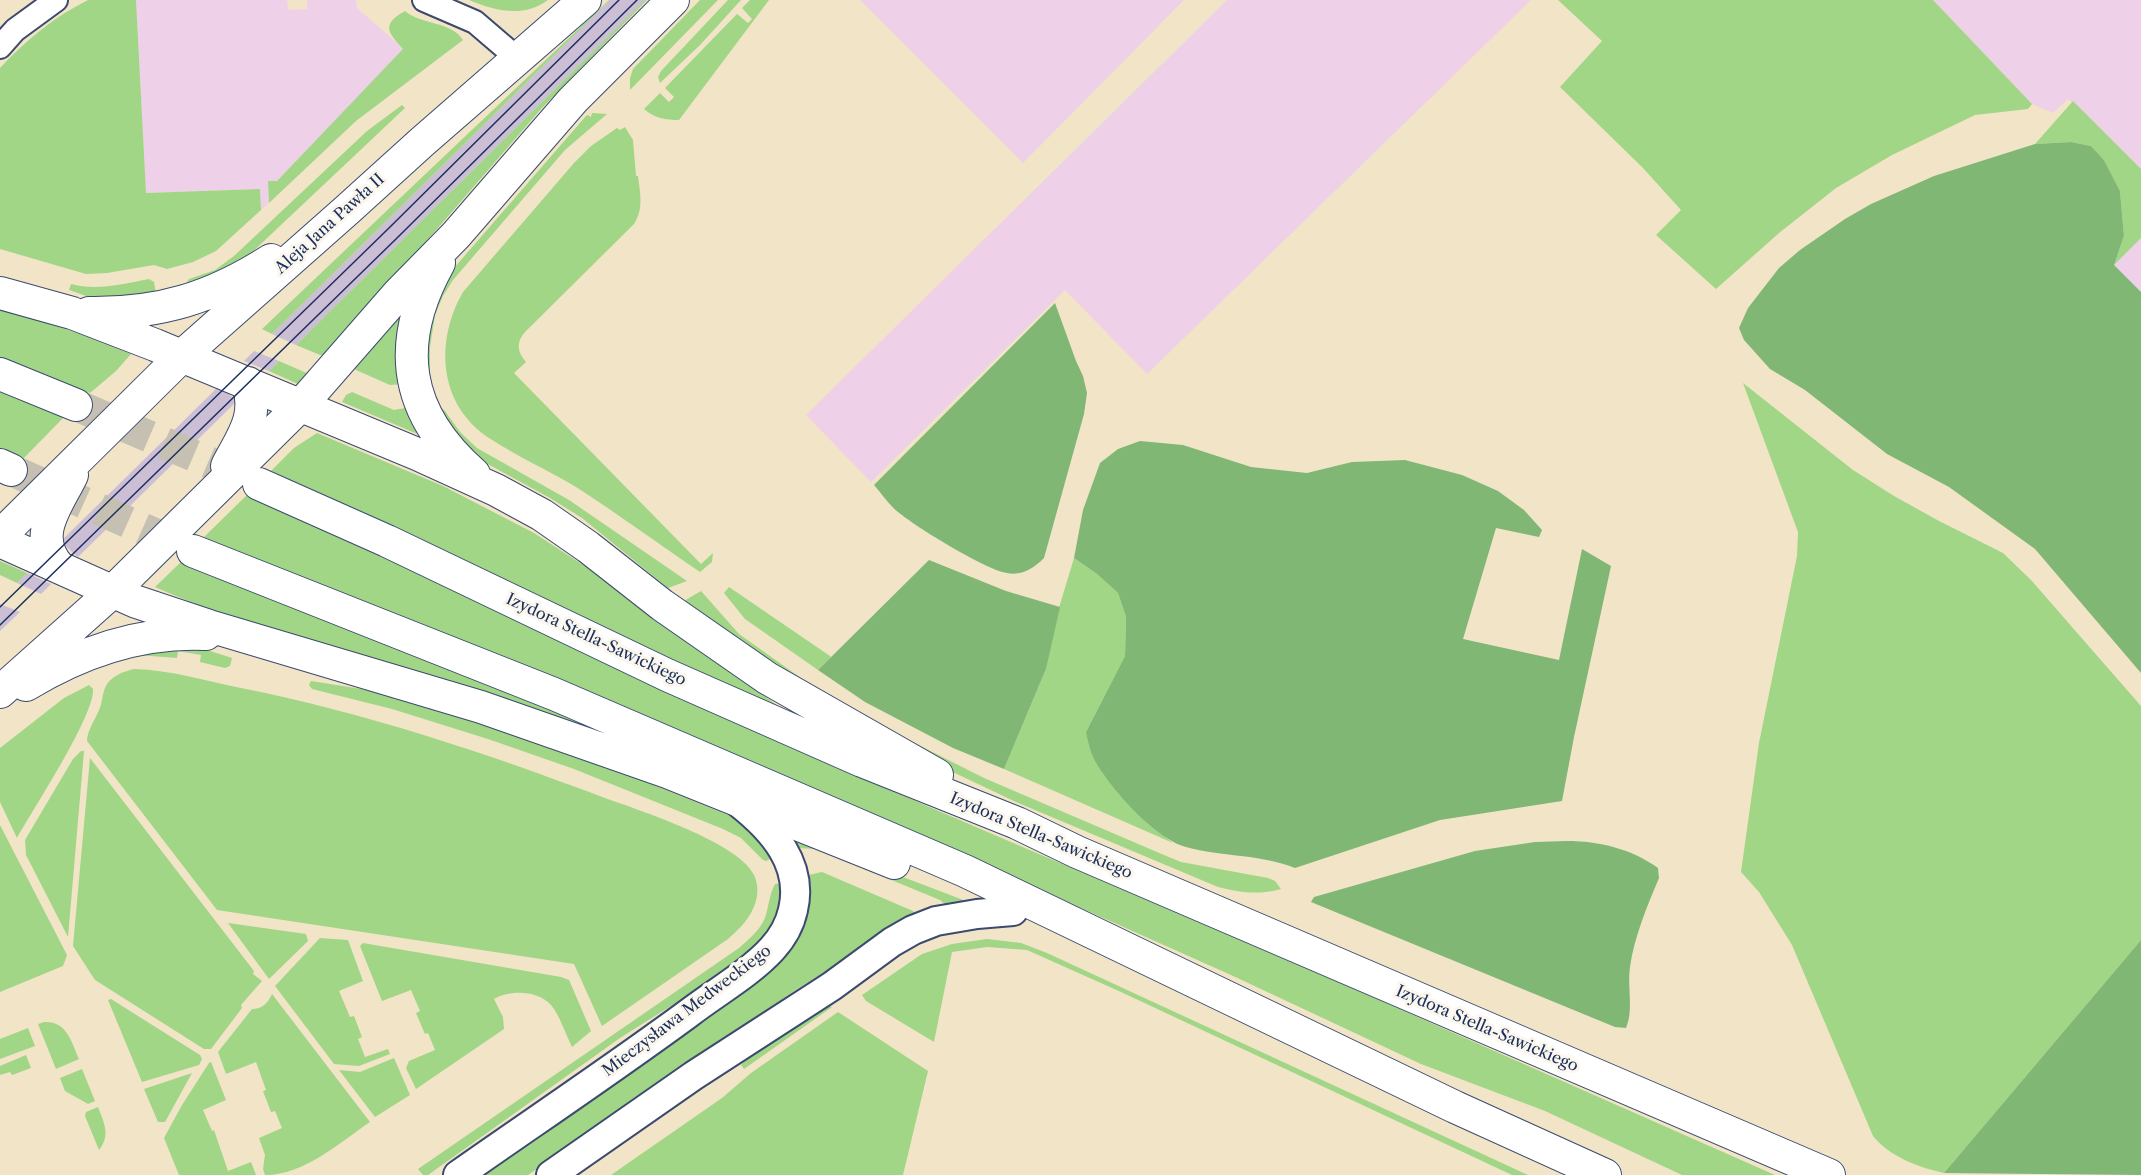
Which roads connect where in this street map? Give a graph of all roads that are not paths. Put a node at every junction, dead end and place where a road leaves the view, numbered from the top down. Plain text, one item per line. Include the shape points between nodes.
1 (56, 0) edge
2 (424, 0) edge
3 (585, 0) edge
4 (673, 0) edge
5 (0, 47) edge
6 (517, 58) junction
7 (347, 210) junction
8 (456, 235) junction
9 (0, 293) edge
10 (72, 313) junction
11 (182, 356) junction
12 (0, 374) edge
13 (248, 383) junction
14 (76, 405) tunnel mouth
15 (301, 405) junction
16 (82, 455) junction
17 (259, 484) tunnel mouth
18 (496, 490) junction
19 (213, 492) junction
20 (0, 536) edge
21 (0, 541) edge
22 (193, 551) tunnel mouth
23 (59, 567) junction
24 (112, 592) junction
25 (254, 640) junction
26 (0, 692) edge
27 (0, 701) edge
28 (735, 800) junction
29 (1017, 824) junction
30 (1013, 911) junction
31 (1053, 915) junction
32 (1813, 1171) edge
33 (458, 1175) edge
34 (551, 1175) edge
35 (1605, 1175) edge

1 - 5 street via 15,30
2 - 6 street via 475,22
3 - 6 main road, Aleja Jana Pawła II
4 - 8 main road via 573,100
6 - 7 main road, Aleja Jana Pawła II
7 - 10 main road via 263,265 196,298 122,314
7 - 11 main road, Aleja Jana Pawła II
8 - 15 main road via 398,294
8 - 18 main road via 417,314 412,334 413,377 426,415 442,441
9 - 10 main road
10 - 11 main road
11 - 13 main road
11 - 16 main road, Aleja Jana Pawła II
12 - 14 main road
13 - 15 main road
13 - 19 main road via 253,407 250,420
15 - 18 main road
15 - 19 main road
16 - 20 main road, Aleja Jana Pawła II
16 - 23 main road, Aleja Jana Pawła II via 46,530 48,548
17 - 29 main road, Izydora Stella-Sawickiego via 667,675
18 - 29 main road via 570,534 662,605 767,678
19 - 24 main road
21 - 23 main road
22 - 31 main road via 554,694 964,871
23 - 24 main road
24 - 25 main road
24 - 26 main road
25 - 27 main road via 178,634 115,644 81,656
25 - 28 main road via 481,707
28 - 30 main road
28 - 33 street, Mieczysława Medweckiego via 776,838 791,865 795,901 778,941 760,960 660,1034
29 - 32 main road, Izydora Stella-Sawickiego
30 - 31 main road
30 - 34 street via 936,921 899,938
31 - 35 main road

